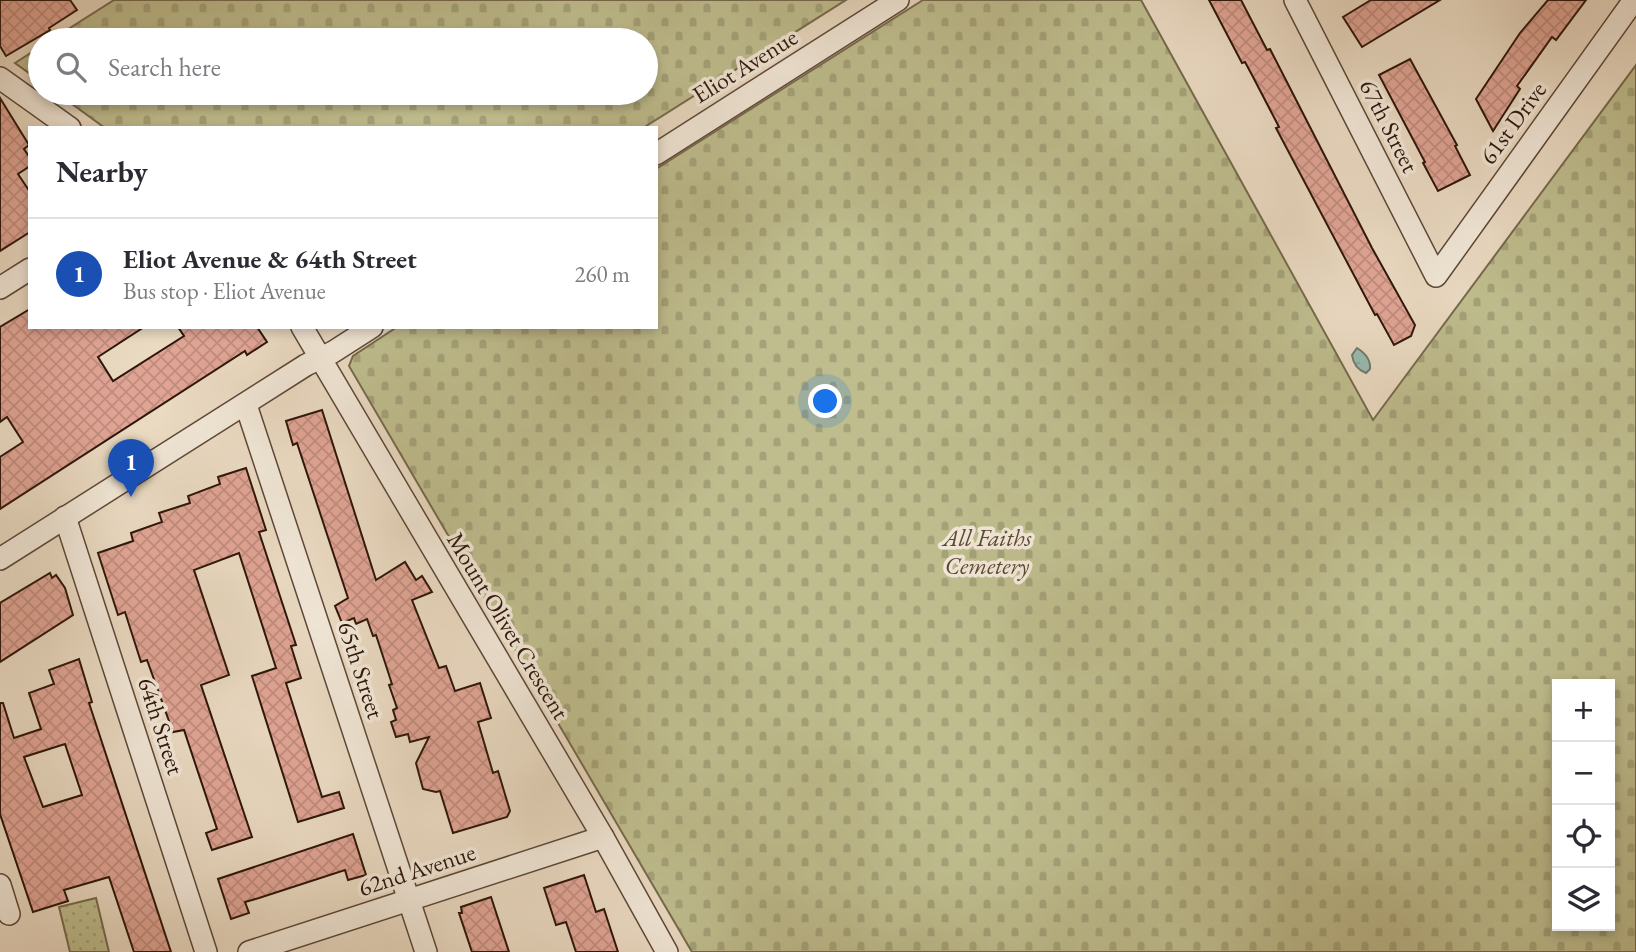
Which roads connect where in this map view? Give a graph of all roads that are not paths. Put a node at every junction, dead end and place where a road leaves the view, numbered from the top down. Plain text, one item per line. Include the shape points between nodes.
1 (898, 0) edge
2 (1295, 0) edge
3 (1633, 0) edge
4 (0, 78) edge
5 (28, 98) edge
6 (38, 105) edge
7 (67, 126) edge
8 (658, 153) edge
9 (28, 270) edge
10 (1436, 276) joint
11 (0, 288) edge
12 (303, 329) edge
13 (369, 329) edge
14 (319, 357) junction
15 (246, 405) junction
16 (65, 517) junction
17 (0, 559) edge
18 (603, 837) junction
19 (0, 885) edge
20 (409, 900) junction
21 (9, 914) dead end
22 (206, 952) edge
23 (249, 952) edge
24 (426, 952) edge
25 (667, 952) edge

1 - 8 street, Eliot Avenue
2 - 10 street, 67th Street
3 - 10 street, 61st Drive
4 - 5 street
6 - 7 street
9 - 11 street
12 - 14 street, Mount Olivet Crescent
13 - 14 street
14 - 15 street
14 - 18 street, Mount Olivet Crescent
15 - 16 street
15 - 20 street, 65th Street
16 - 17 street
16 - 22 street, 64th Street
18 - 20 street, 62nd Avenue
18 - 25 street, Mount Olivet Crescent
19 - 21 street
20 - 23 street, 62nd Avenue
20 - 24 street, 65th Street

